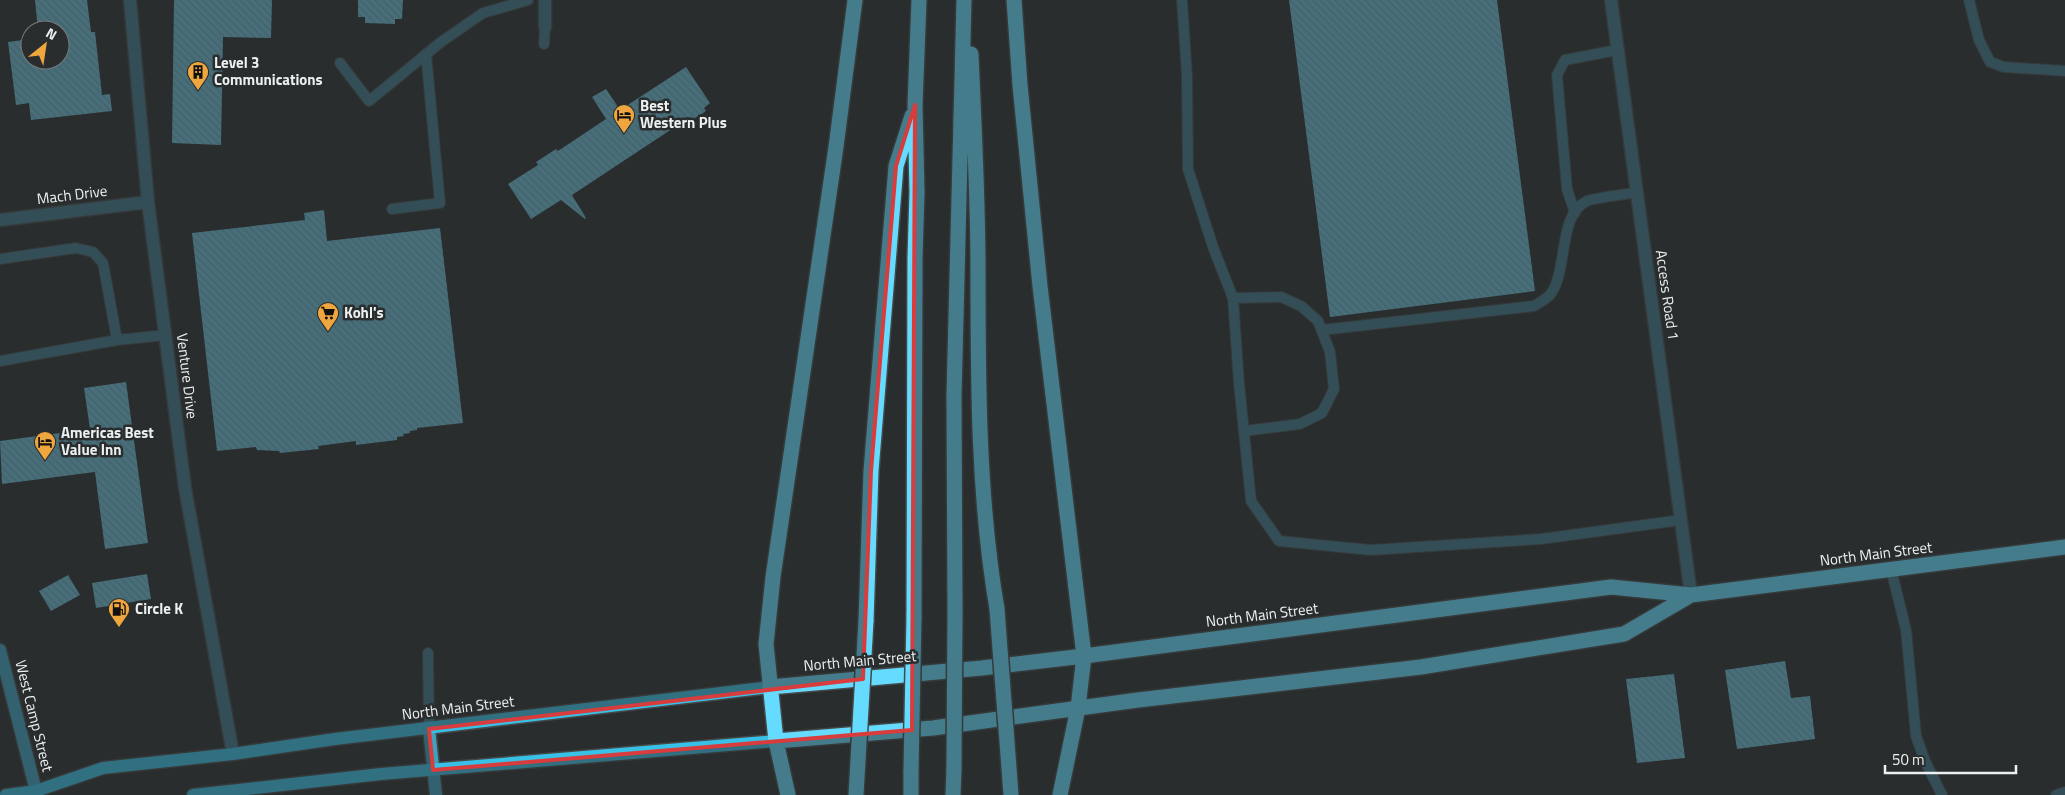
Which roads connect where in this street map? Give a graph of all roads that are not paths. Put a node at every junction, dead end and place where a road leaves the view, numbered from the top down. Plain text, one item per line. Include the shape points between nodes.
1 (130, 0) edge
2 (528, 0) edge
3 (545, 0) edge
4 (855, 0) edge
5 (919, 0) edge
6 (964, 0) edge
7 (970, 0) edge
8 (1014, 0) edge
9 (1182, 0) edge
10 (1611, 0) edge
11 (1969, 0) edge
12 (545, 27) joint
13 (544, 44) dead end
14 (1618, 50) junction
15 (426, 54) junction
16 (340, 63) dead end
17 (2065, 70) edge
18 (915, 105) junction
19 (1637, 192) junction
20 (148, 202) junction
21 (392, 209) dead end
22 (1575, 213) junction
23 (0, 220) edge
24 (0, 259) edge
25 (1233, 298) junction
26 (1322, 330) junction
27 (166, 335) junction
28 (118, 340) junction
29 (0, 361) edge
30 (1244, 431) junction
31 (1681, 520) junction
32 (2065, 547) edge
33 (1891, 569) junction
34 (1691, 595) junction
35 (0, 650) edge
36 (428, 653) dead end
37 (1084, 656) junction
38 (770, 687) junction
39 (1078, 708) junction
40 (428, 729) junction
41 (776, 740) junction
42 (233, 754) junction
43 (433, 770) junction
44 (2065, 792) edge
45 (37, 793) edge
46 (6, 795) edge
47 (57, 795) edge
48 (200, 795) edge
49 (436, 795) edge
50 (788, 795) edge
51 (856, 795) edge
52 (911, 795) edge
53 (953, 795) edge
54 (1011, 795) edge
55 (1060, 795) edge
56 (1942, 795) edge
57 (2056, 795) edge

1 - 20 street, Venture Drive
2 - 15 lane via 483,13
3 - 12 street
4 - 38 highway via 772,577 766,644
5 - 18 highway
6 - 53 highway, bridge via 954,396
7 - 54 highway, bridge via 980,412
8 - 37 highway via 1038,270
9 - 25 lane via 1188,169
10 - 14 street, Access Road 1
11 - 17 lane via 1979,40 1990,62 2004,67
12 - 13 lane
14 - 19 street, Access Road 1
14 - 22 lane via 1565,60 1557,75 1567,189
15 - 16 lane via 369,101
15 - 21 lane via 440,203
18 - 51 highway, bridge via 896,166 871,471
18 - 52 highway, bridge via 917,192
19 - 22 lane via 1587,202
19 - 31 street, Access Road 1
20 - 23 street, Mach Drive
20 - 27 street, Venture Drive
22 - 26 lane via 1567,232 1560,275 1550,296 1534,306
24 - 28 lane via 76,248 93,252 103,263
25 - 26 lane via 1281,297 1302,306 1318,321
25 - 30 lane
26 - 30 lane via 1330,352 1334,389 1322,413 1300,424
27 - 28 lane
27 - 42 street, Venture Drive via 185,488
28 - 29 lane
30 - 31 lane via 1251,502 1279,541 1371,550 1541,540
31 - 34 street, Access Road 1
32 - 33 highway, North Main Street
33 - 34 highway, North Main Street
33 - 56 lane via 1906,630 1916,736
34 - 37 highway, North Main Street via 1611,587
34 - 39 highway, North Main Street via 1624,634 1412,668
35 - 45 main road, West Camp Street
36 - 40 lane
37 - 38 highway, North Main Street
37 - 39 highway
38 - 40 main road, North Main Street
38 - 41 highway
39 - 41 highway, North Main Street via 933,728
39 - 55 highway
40 - 42 main road, North Main Street
40 - 43 main road
41 - 43 main road, North Main Street
41 - 50 highway
42 - 45 main road, North Main Street via 103,768
43 - 48 main road, North Main Street
43 - 49 main road
44 - 57 lane
45 - 46 main road, North Main Street
45 - 47 main road, North Main Street

